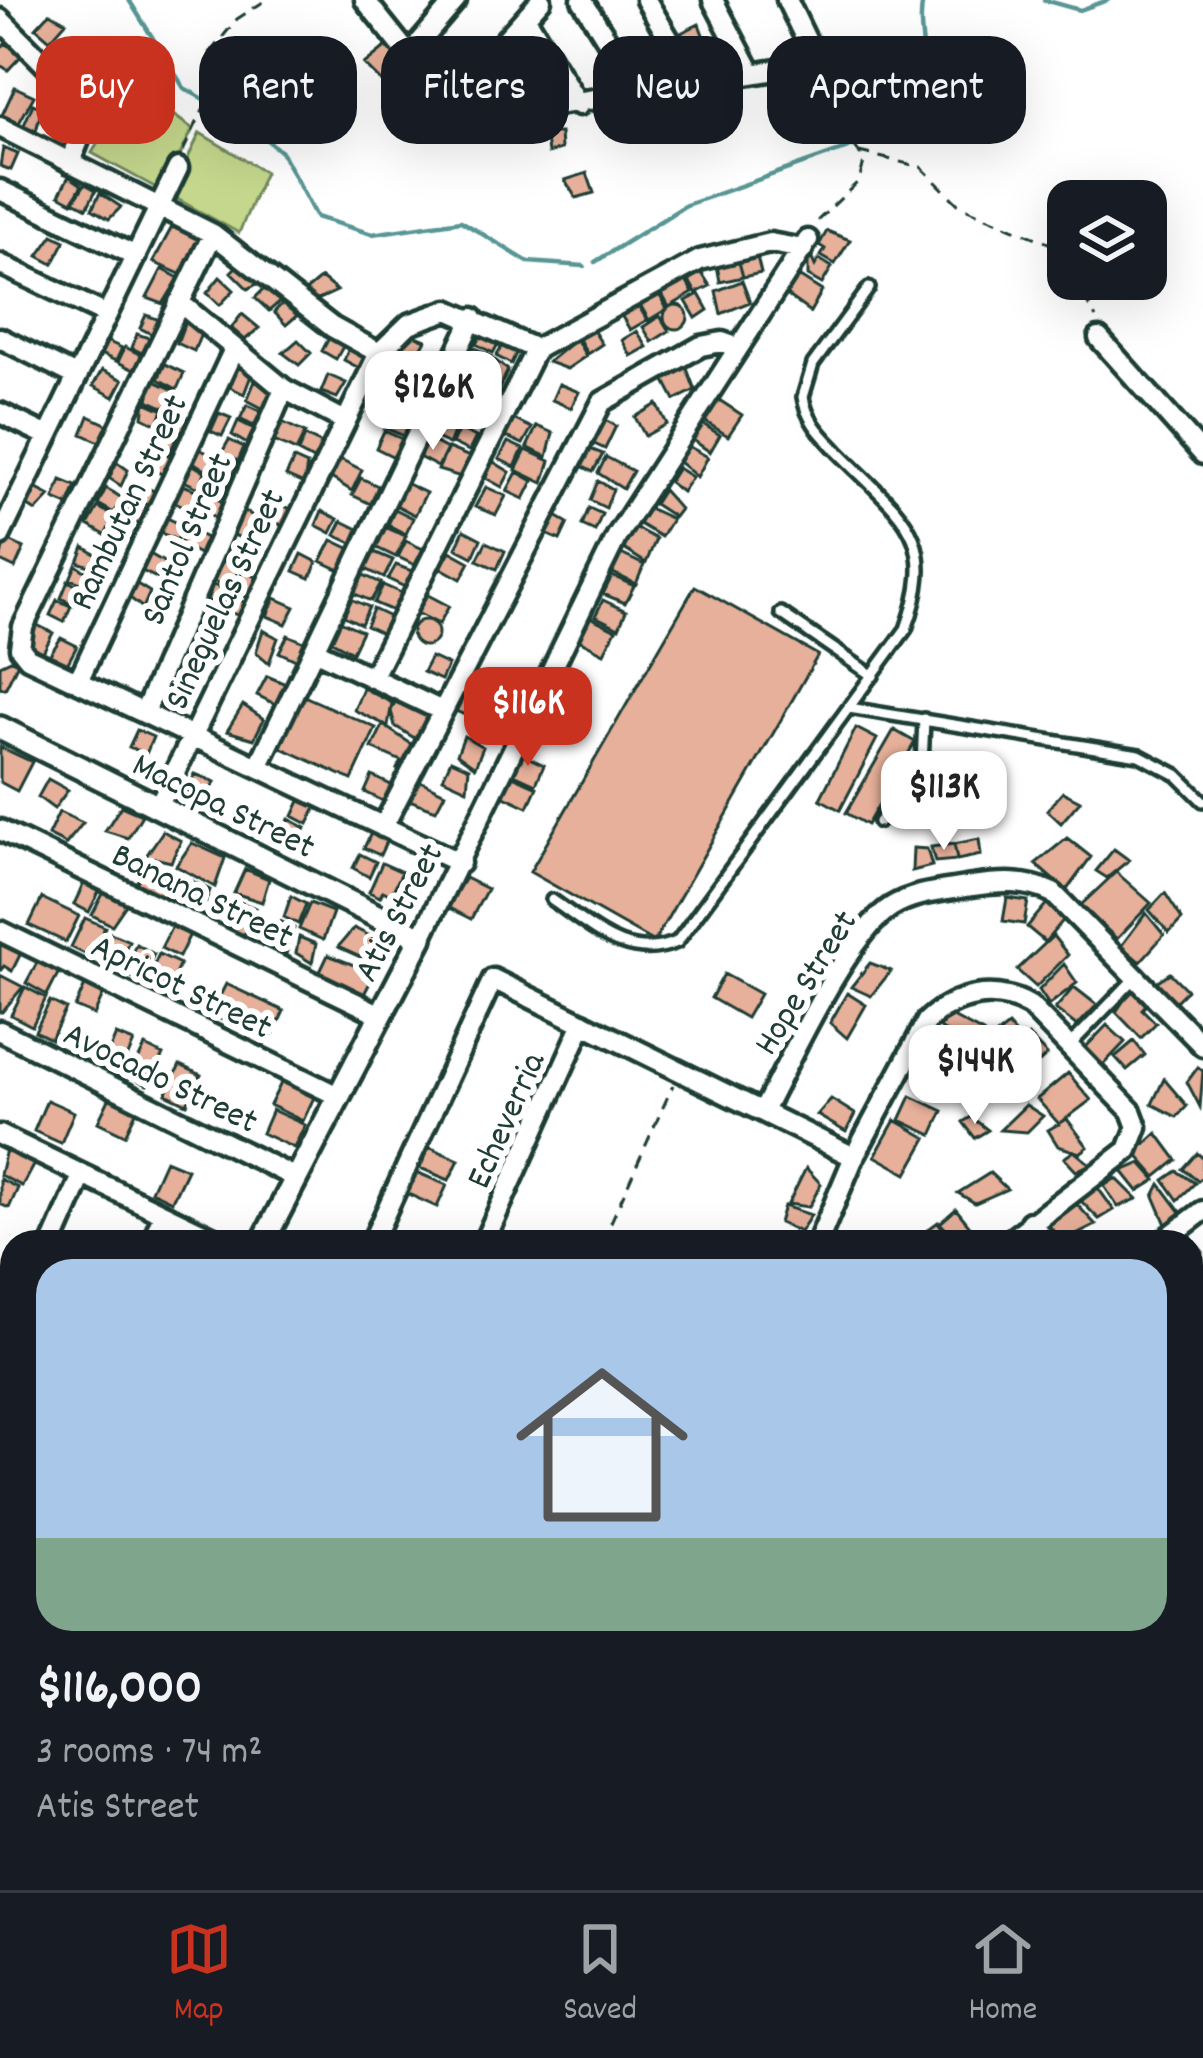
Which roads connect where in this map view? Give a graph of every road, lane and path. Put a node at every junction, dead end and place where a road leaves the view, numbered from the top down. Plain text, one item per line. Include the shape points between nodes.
1 (266, 0) edge
2 (456, 0) edge
3 (541, 0) edge
4 (582, 0) edge
5 (646, 0) edge
6 (713, 0) edge
7 (787, 0) edge
8 (374, 4) edge
9 (526, 18) junction
10 (0, 19) edge
11 (397, 36) edge
12 (426, 36) edge
13 (510, 36) edge
14 (605, 36) edge
15 (667, 36) edge
16 (804, 36) edge
17 (767, 71) edge
18 (752, 74) junction
19 (743, 76) edge
20 (593, 103) edge
21 (579, 105) junction
22 (569, 106) edge
23 (0, 127) edge
24 (854, 144) edge
25 (858, 152) junction
26 (70, 163) junction
27 (178, 168) joint
28 (0, 190) edge
29 (158, 210) junction
30 (213, 234) junction
31 (1047, 242) edge
32 (806, 245) junction
33 (136, 256) junction
34 (0, 264) edge
35 (869, 288) dead end
36 (1087, 300) edge
37 (179, 302) junction
38 (107, 315) junction
39 (473, 318) junction
40 (0, 338) edge
41 (1100, 338) joint
42 (736, 347) junction
43 (234, 349) junction
44 (536, 350) junction
45 (379, 353) junction
46 (76, 376) junction
47 (284, 388) junction
48 (0, 413) edge
49 (343, 420) junction
50 (48, 436) junction
51 (1203, 454) edge
52 (0, 482) edge
53 (21, 492) junction
54 (0, 536) edge
55 (781, 613) dead end
56 (314, 650) junction
57 (873, 676) junction
58 (372, 678) junction
59 (78, 681) junction
60 (849, 708) junction
61 (442, 711) junction
62 (144, 713) junction
63 (924, 719) junction
64 (0, 728) edge
65 (193, 738) junction
66 (258, 767) junction
67 (1203, 801) edge
68 (158, 807) junction
69 (878, 822) dead end
70 (383, 826) junction
71 (0, 830) edge
72 (460, 862) junction
73 (552, 900) dead end
74 (0, 932) edge
75 (421, 938) junction
76 (1137, 976) junction
77 (380, 1014) junction
78 (583, 1024) junction
79 (0, 1031) edge
80 (1069, 1046) junction
81 (1203, 1046) edge
82 (680, 1070) junction
83 (337, 1095) junction
84 (764, 1111) junction
85 (0, 1135) edge
86 (854, 1157) junction
87 (82, 1175) junction
88 (294, 1177) junction
89 (1203, 1211) edge
90 (164, 1216) junction
91 (1030, 1222) junction
92 (58, 1230) edge
93 (158, 1230) edge
94 (195, 1230) edge
95 (269, 1230) edge
96 (378, 1230) edge
97 (489, 1230) edge
98 (607, 1230) edge
99 (823, 1230) edge
100 (1021, 1230) edge
101 (1037, 1230) edge
102 (1178, 1230) edge

1 - 27 path via 208,55 211,94
2 - 12 street
3 - 9 street
4 - 14 street
5 - 15 street
6 - 18 street
7 - 16 street
8 - 11 street
9 - 13 street
9 - 21 street
10 - 26 street via 85,105
17 - 18 street
18 - 19 street
20 - 21 street
21 - 22 street
23 - 26 street
24 - 25 path
25 - 31 path via 921,167 960,206
25 - 32 path via 859,181 816,220
26 - 29 street
27 - 29 street
28 - 33 street
29 - 30 street
29 - 33 street
30 - 37 street
30 - 45 street via 332,327
32 - 42 street, Atis Street
32 - 44 street via 770,243 700,260
33 - 38 street
34 - 38 street
35 - 57 lane via 813,364 802,397 816,430 904,522 921,554 906,629
36 - 41 path
37 - 43 street
37 - 59 street via 23,627 20,648 28,658
38 - 46 street
39 - 44 street
39 - 45 street via 429,314
39 - 56 street
40 - 46 street
41 - 51 street
42 - 61 street via 701,346 606,397
42 - 72 street, Atis Street via 617,536
43 - 47 street
43 - 59 street, Rambutan Street
44 - 58 street
45 - 49 street, Sineguelas Street
46 - 50 street
47 - 49 street
47 - 62 street, Santol Street
48 - 50 street
49 - 65 street, Sineguelas Street
50 - 53 street
52 - 53 street
53 - 54 street
55 - 57 lane
56 - 58 street
56 - 66 street
57 - 60 lane
58 - 61 street
59 - 62 street
60 - 63 lane
60 - 73 lane via 676,942 643,952 625,948
61 - 70 street
62 - 65 street
63 - 67 lane via 1139,755
63 - 69 lane via 922,765
64 - 68 street, Macopa Street
65 - 66 street
65 - 68 street, Sineguelas Street
66 - 70 street
68 - 75 street, Macopa Street
70 - 72 street
71 - 77 street, Banana Street
72 - 75 street, Atis Street
74 - 83 street, Apricot Street
75 - 77 street, Atis Street
76 - 80 lane
76 - 81 street, Hope Street
76 - 84 street, Hope Street via 1082,917 1037,885 921,895 875,920
77 - 83 street, Atis Street
78 - 82 street
78 - 96 street via 493,980
78 - 97 street, Echeverria
79 - 88 street, Avocado Street
80 - 86 street via 1009,994 940,1009
80 - 91 street via 1136,1118 1136,1139
82 - 84 street
82 - 98 path
83 - 88 street, Atis Street
84 - 86 street
85 - 87 street
86 - 99 street
87 - 90 street
87 - 92 street
88 - 95 street, Atis Street
89 - 102 street
90 - 93 street
90 - 94 street
91 - 100 street
91 - 101 street

